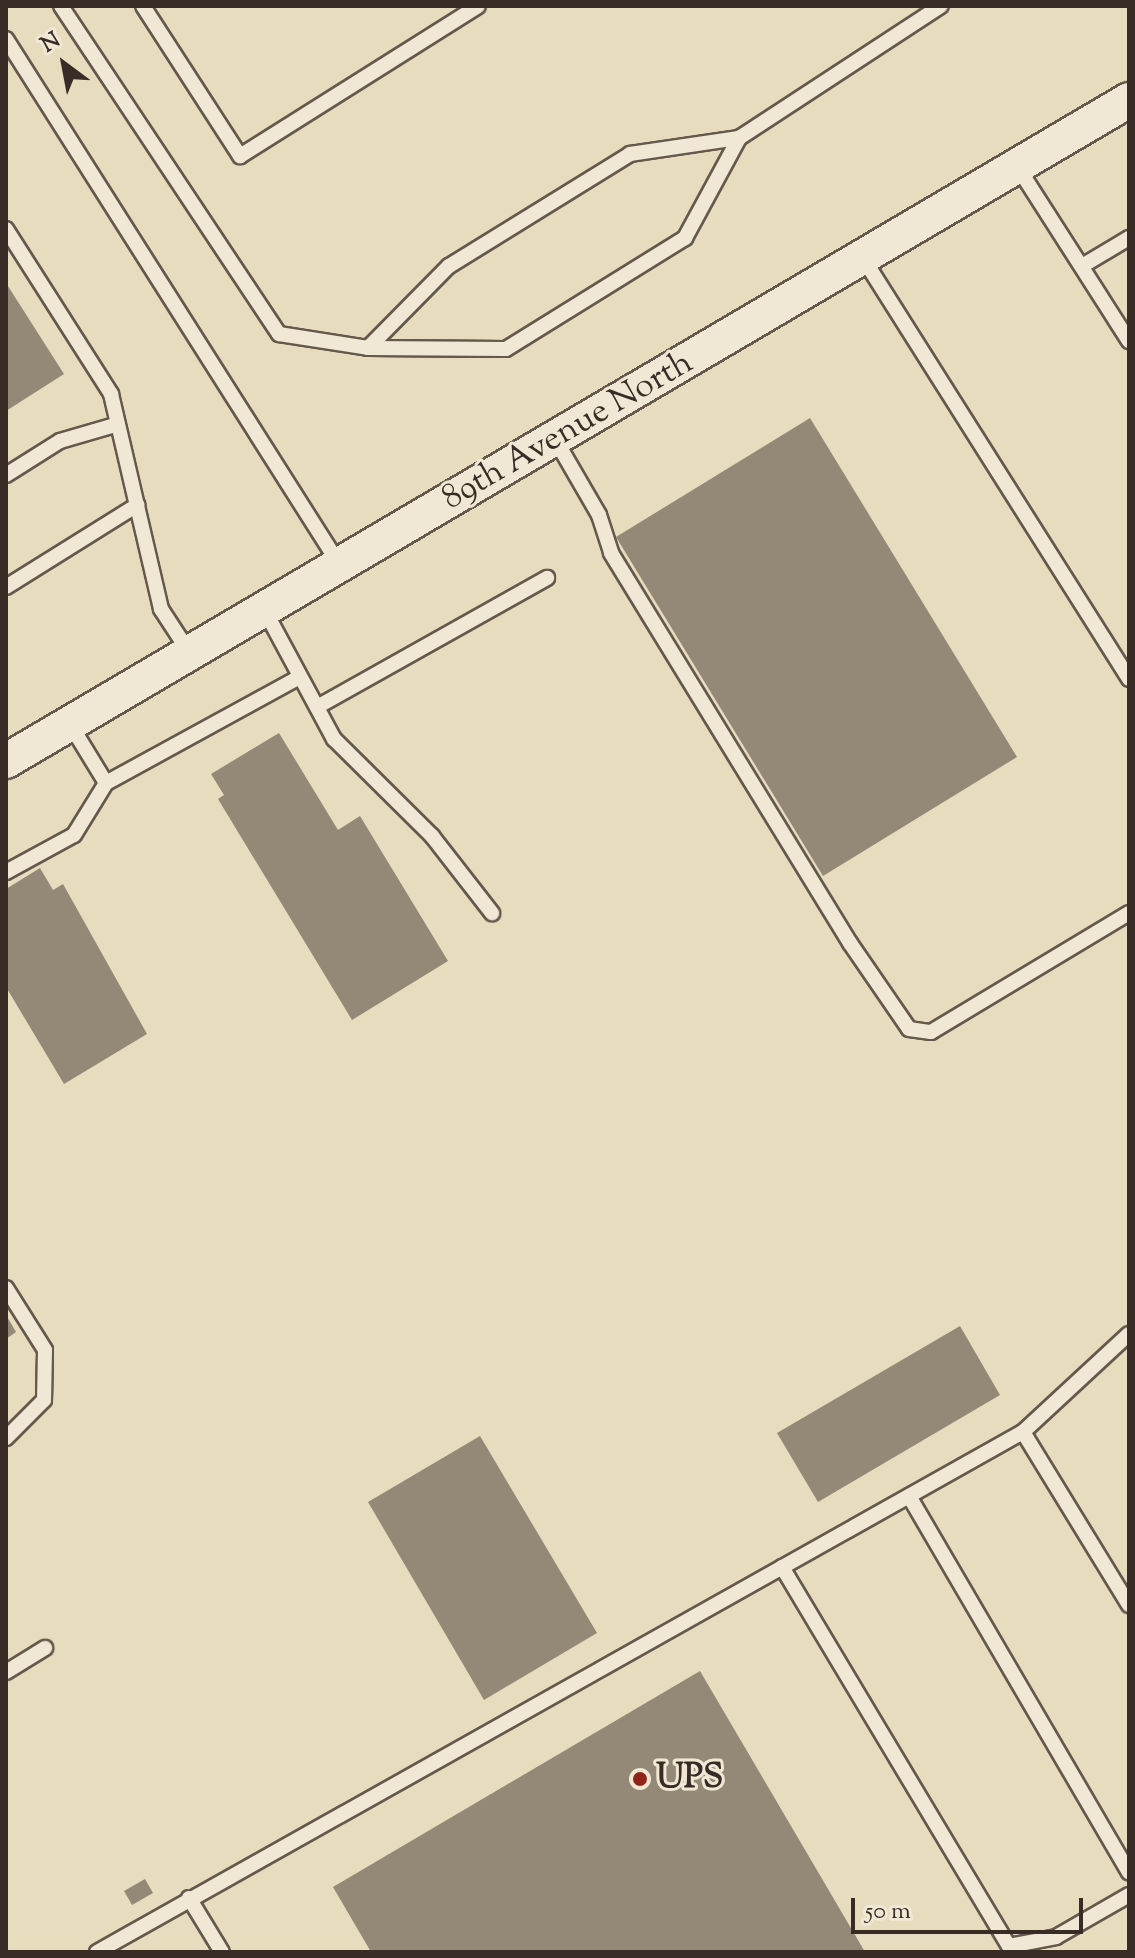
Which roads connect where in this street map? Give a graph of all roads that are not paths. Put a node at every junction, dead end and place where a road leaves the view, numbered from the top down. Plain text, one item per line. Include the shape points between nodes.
1 (61, 6) edge
2 (143, 6) edge
3 (478, 6) edge
4 (941, 6) edge
5 (6, 39) edge
6 (1129, 100) edge
7 (739, 138) junction
8 (1017, 166) junction
9 (6, 229) edge
10 (1129, 238) edge
11 (863, 258) junction
12 (1082, 266) junction
13 (1129, 341) edge
14 (368, 348) junction
15 (118, 424) junction
16 (555, 438) junction
17 (6, 475) edge
18 (137, 505) junction
19 (339, 564) junction
20 (547, 578) dead end
21 (6, 587) edge
22 (264, 609) junction
23 (190, 653) junction
24 (300, 677) junction
25 (1129, 679) edge
26 (317, 707) junction
27 (70, 724) junction
28 (6, 761) edge
29 (106, 783) junction
30 (6, 872) edge
31 (492, 913) dead end
32 (1129, 913) edge
33 (6, 1288) edge
34 (1129, 1334) edge
35 (1023, 1432) junction
36 (6, 1438) edge
37 (909, 1496) junction
38 (782, 1567) junction
39 (1129, 1605) edge
40 (45, 1648) dead end
41 (6, 1672) edge
42 (1129, 1872) edge
43 (1129, 1895) edge
44 (189, 1898) junction
45 (97, 1952) edge
46 (222, 1952) edge

1 - 14 lane via 279,334
2 - 3 lane via 240,156
4 - 7 lane
5 - 19 lane
6 - 8 street, 89th Avenue North
7 - 14 lane via 630,154 449,266
7 - 14 lane via 685,238 506,349
8 - 11 street, 89th Avenue North
8 - 12 lane
9 - 15 lane via 111,394
10 - 12 lane
11 - 16 street, 89th Avenue North
11 - 25 lane
12 - 13 lane
15 - 17 lane via 60,441
15 - 18 lane
16 - 19 street, 89th Avenue North
16 - 32 lane via 599,515 611,553 858,956 909,1029 931,1032
18 - 21 lane
18 - 23 lane via 161,609
19 - 22 street, 89th Avenue North
20 - 26 lane
22 - 23 street, 89th Avenue North
22 - 24 lane
23 - 27 street, 89th Avenue North
24 - 26 lane
24 - 29 lane
26 - 31 lane via 352,762 432,836
27 - 28 street, 89th Avenue North
27 - 29 lane
29 - 30 lane via 74,835
33 - 36 lane via 45,1350 44,1400
34 - 35 lane
35 - 37 lane
35 - 39 lane
37 - 38 lane
37 - 42 lane
38 - 43 lane via 1009,1946 1056,1937
38 - 44 lane
40 - 41 lane
44 - 45 lane
44 - 46 lane

